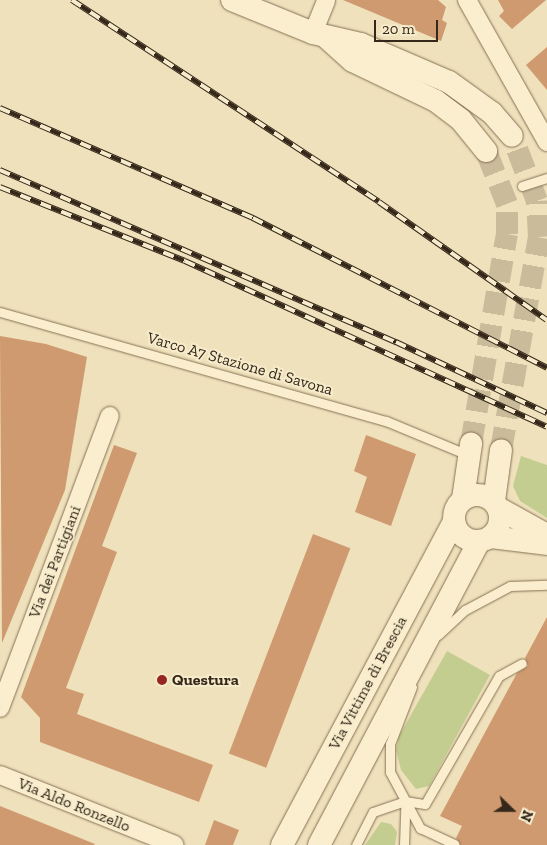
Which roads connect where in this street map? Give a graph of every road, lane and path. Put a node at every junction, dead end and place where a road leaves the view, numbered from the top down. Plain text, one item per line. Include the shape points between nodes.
1 (232, 0) edge
2 (326, 0) edge
3 (467, 0) edge
4 (474, 0) edge
5 (479, 19) junction
6 (319, 35) junction
7 (512, 136) tunnel mouth
8 (547, 142) edge
9 (486, 151) tunnel mouth
10 (547, 178) edge
11 (522, 186) dead end
12 (0, 312) edge
13 (110, 416) dead end
14 (470, 450) joint
15 (501, 450) tunnel mouth
16 (463, 499) junction
17 (496, 504) junction
18 (454, 521) junction
19 (547, 535) edge
20 (485, 539) junction
21 (547, 544) edge
22 (547, 585) edge
23 (421, 652) junction
24 (522, 663) dead end
25 (0, 708) edge
26 (0, 775) edge
27 (405, 801) junction
28 (454, 844) edge
29 (175, 845) edge
30 (282, 845) edge
31 (319, 845) edge
32 (356, 845) edge
33 (404, 845) edge

1 - 6 street
2 - 6 street
3 - 5 street
4 - 5 street
5 - 8 street
6 - 7 street via 361,44 457,86 492,113
6 - 9 street via 353,61 436,101 461,120
10 - 11 lane
12 - 14 lane, Varco A7 Stazione di Savona via 386,421
13 - 25 street, Via dei Partigiani
14 - 16 street
15 - 17 street
16 - 17 street via 475,494
16 - 18 street via 455,509
17 - 19 street
17 - 20 street via 500,524
18 - 20 street via 465,538
18 - 30 street, Via Vittime di Brescia
20 - 21 street
20 - 23 street, Via Vittime di Brescia
22 - 23 lane via 510,586 465,610
23 - 27 lane via 409,698 390,744 390,772
23 - 31 street, Via Vittime di Brescia
24 - 27 lane via 499,676 433,796 425,804
26 - 29 street, Via Aldo Ronzello
27 - 28 lane via 420,828
27 - 32 lane via 373,812
27 - 33 lane via 408,823

